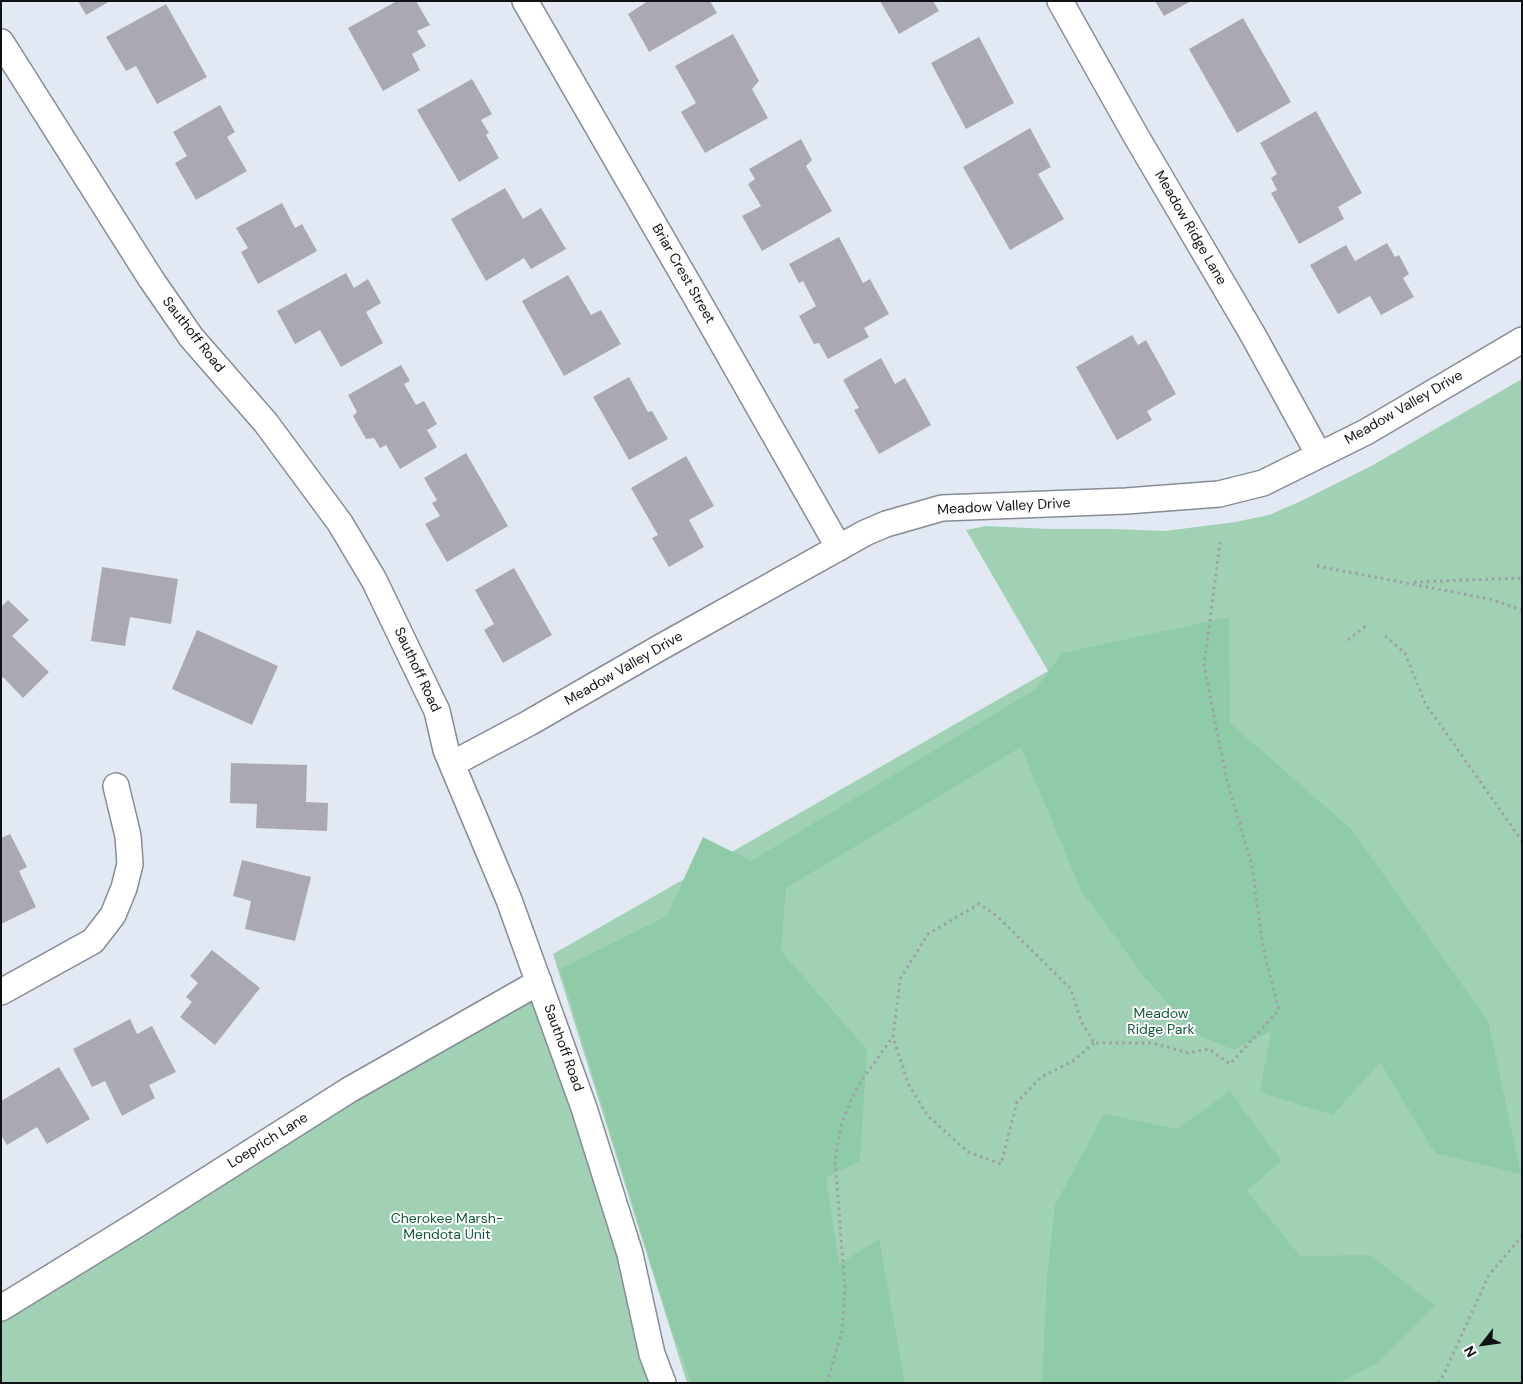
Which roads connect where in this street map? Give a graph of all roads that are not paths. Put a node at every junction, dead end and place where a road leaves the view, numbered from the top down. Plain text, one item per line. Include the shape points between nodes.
1 (525, 1) edge
2 (1060, 1) edge
3 (1, 42) edge
4 (1522, 340) edge
5 (1319, 455) junction
6 (839, 548) junction
7 (452, 764) junction
8 (116, 786) dead end
9 (539, 982) junction
10 (1, 992) edge
11 (1, 1308) edge
12 (664, 1383) edge

1 - 6 street, Briar Crest Street
2 - 5 street, Meadow Ridge Lane
3 - 7 street, Sauthoff Road via 187,331 266,423 340,523 374,580 437,711
4 - 5 street, Meadow Valley Drive via 1366,432
5 - 6 street, Meadow Valley Drive via 1263,483 1219,494 942,508 886,524
6 - 7 street, Meadow Valley Drive via 529,724
7 - 9 street, Sauthoff Road via 509,900
8 - 10 street via 128,836 130,864 113,915 92,941
9 - 11 street, Loeprich Lane via 349,1090
9 - 12 street, Sauthoff Road via 587,1117 630,1254 652,1354

